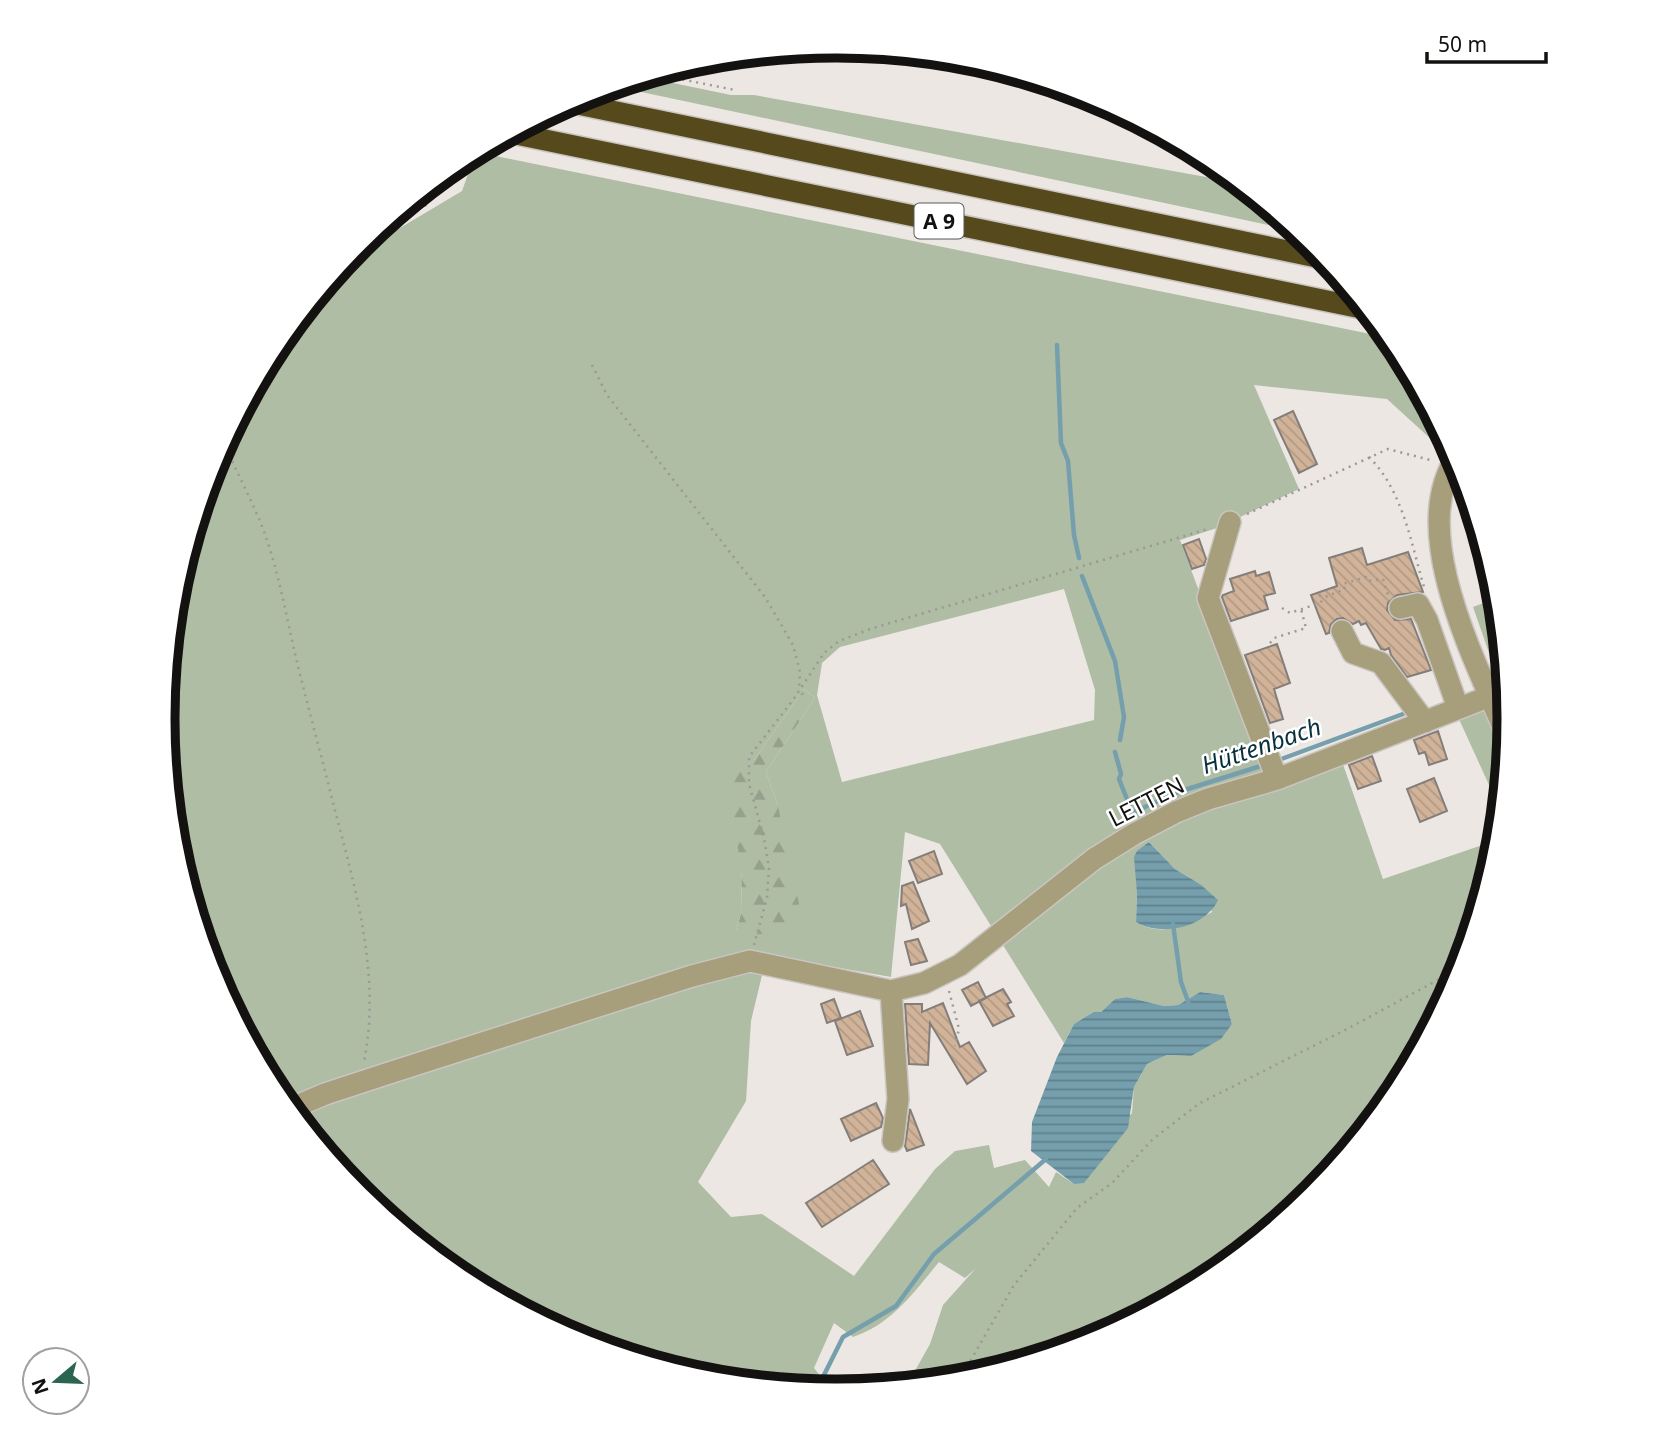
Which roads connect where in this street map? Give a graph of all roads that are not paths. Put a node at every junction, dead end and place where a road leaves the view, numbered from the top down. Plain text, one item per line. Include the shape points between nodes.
1 (588, 106) edge
2 (525, 136) edge
3 (1307, 255) edge
4 (1352, 306) edge
5 (1449, 475) edge
6 (1230, 522) road end
7 (1400, 608) road end
8 (1342, 631) dead end
9 (1496, 688) edge
10 (1496, 694) edge
11 (1458, 708) junction
12 (1424, 722) junction
13 (1277, 779) junction
14 (891, 991) junction
15 (301, 1105) edge
16 (893, 1141) dead end

1 - 3 highway, A 9
2 - 4 highway, A 9
5 - 9 street via 1442,501 1441,547 1448,593
6 - 13 street via 1208,598
7 - 11 street via 1418,604
8 - 12 street via 1353,653 1381,663
10 - 11 street, LETTEN
11 - 12 street, LETTEN
12 - 13 street, LETTEN
13 - 14 street, LETTEN via 1208,799 1133,834 1094,859 960,965 923,983
14 - 15 street, LETTEN via 750,961
14 - 16 street via 898,1099

